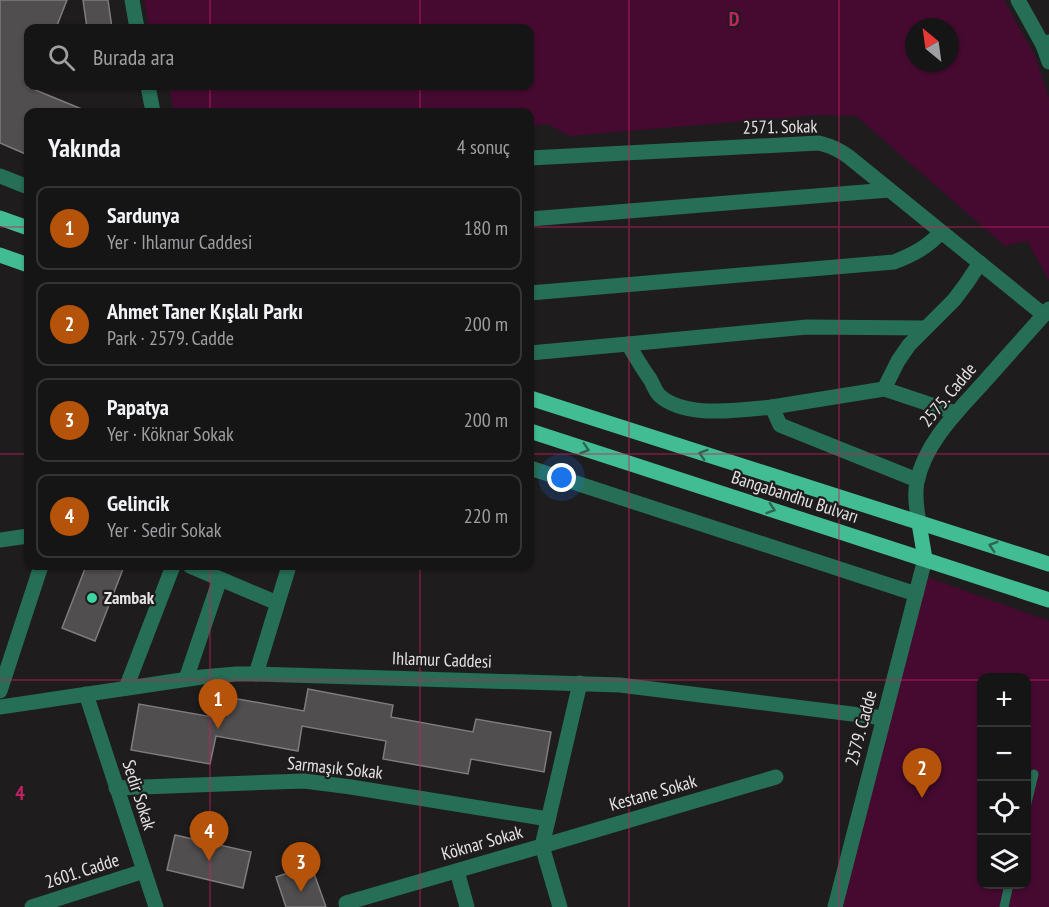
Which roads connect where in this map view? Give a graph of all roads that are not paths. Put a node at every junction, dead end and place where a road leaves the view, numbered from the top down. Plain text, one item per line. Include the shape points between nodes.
1 (132, 0) edge
2 (1018, 0) edge
3 (136, 24) edge
4 (1047, 47) edge
5 (1049, 62) edge
6 (149, 90) edge
7 (152, 108) edge
8 (534, 158) edge
9 (0, 176) edge
10 (24, 185) edge
11 (889, 190) junction
12 (0, 218) edge
13 (534, 219) edge
14 (24, 227) edge
15 (941, 232) junction
16 (0, 255) edge
17 (980, 263) junction
18 (24, 264) edge
19 (534, 293) edge
20 (1047, 312) edge
21 (924, 328) junction
22 (628, 344) junction
23 (534, 353) edge
24 (884, 389) junction
25 (534, 399) edge
26 (772, 407) junction
27 (956, 413) junction
28 (534, 432) edge
29 (534, 469) edge
30 (917, 480) junction
31 (919, 523) junction
32 (24, 537) edge
33 (0, 540) edge
34 (925, 559) junction
35 (1049, 564) edge
36 (40, 570) edge
37 (171, 570) edge
38 (199, 570) edge
39 (288, 570) edge
40 (220, 579) junction
41 (916, 594) junction
42 (1049, 600) edge
43 (277, 603) junction
44 (256, 674) junction
45 (186, 679) junction
46 (580, 683) junction
47 (126, 688) junction
48 (0, 691) edge
49 (86, 694) junction
50 (0, 708) edge
51 (884, 718) junction
52 (1034, 774) dead end
53 (776, 777) dead end
54 (1031, 786) edge
55 (116, 788) junction
56 (548, 819) junction
57 (542, 846) junction
58 (144, 871) junction
59 (456, 871) junction
60 (1008, 889) edge
61 (65, 902) edge
62 (33, 907) edge
63 (156, 907) edge
64 (347, 907) edge
65 (467, 907) edge
66 (560, 907) edge
67 (835, 907) edge
68 (1004, 907) edge

1 - 3 street
2 - 4 street
4 - 5 street
6 - 7 street
8 - 11 street, 2571. Sokak via 819,143 841,151
9 - 10 street
11 - 13 street
11 - 15 street, 2571. Sokak
12 - 14 main road
15 - 17 street, 2571. Sokak
15 - 19 street via 922,249 894,262
16 - 18 main road
17 - 20 street, 2571. Sokak
17 - 21 street via 954,300
20 - 27 street, 2575. Cadde
21 - 22 street via 807,327
21 - 24 street via 898,361
22 - 23 street
22 - 26 street via 659,395 673,403 690,409 725,412
24 - 26 street
24 - 27 street
31 -> 25 main road, Bangabandhu Bulvarı
26 - 30 street via 780,425
27 - 30 street, 2575. Cadde via 926,455
28 -> 34 main road, Bangabandhu Bulvarı
29 - 41 street
30 - 31 street, 2575. Cadde
31 - 34 main road
35 -> 31 main road, Bangabandhu Bulvarı
32 - 33 street
34 - 41 street, 2579. Cadde
34 - 42 main road, Bangabandhu Bulvarı
36 - 48 street
37 - 47 street
38 - 40 street
39 - 43 street
40 - 43 street
40 - 45 street
41 - 51 street, 2579. Cadde
43 - 44 street
44 - 45 street, Ihlamur Caddesi
44 - 46 street, Ihlamur Caddesi
45 - 47 street, Ihlamur Caddesi
46 - 51 street, Ihlamur Caddesi via 641,687
46 - 56 street, Köknar Sokak
47 - 49 street, Ihlamur Caddesi
49 - 50 street, Ihlamur Caddesi
49 - 55 street, Sedir Sokak
51 - 67 street, 2579. Cadde
52 - 54 lane
53 - 57 street, Kestane Sokak
55 - 56 street, Sarmaşık Sokak via 304,781
55 - 58 street, Sedir Sokak
56 - 57 street, Köknar Sokak
57 - 59 street, Köknar Sokak
57 - 66 street
58 - 61 street, 2601. Cadde
58 - 63 street, Sedir Sokak
59 - 64 street, Köknar Sokak via 346,903
59 - 65 street
60 - 68 lane
61 - 62 street, 2601. Cadde

